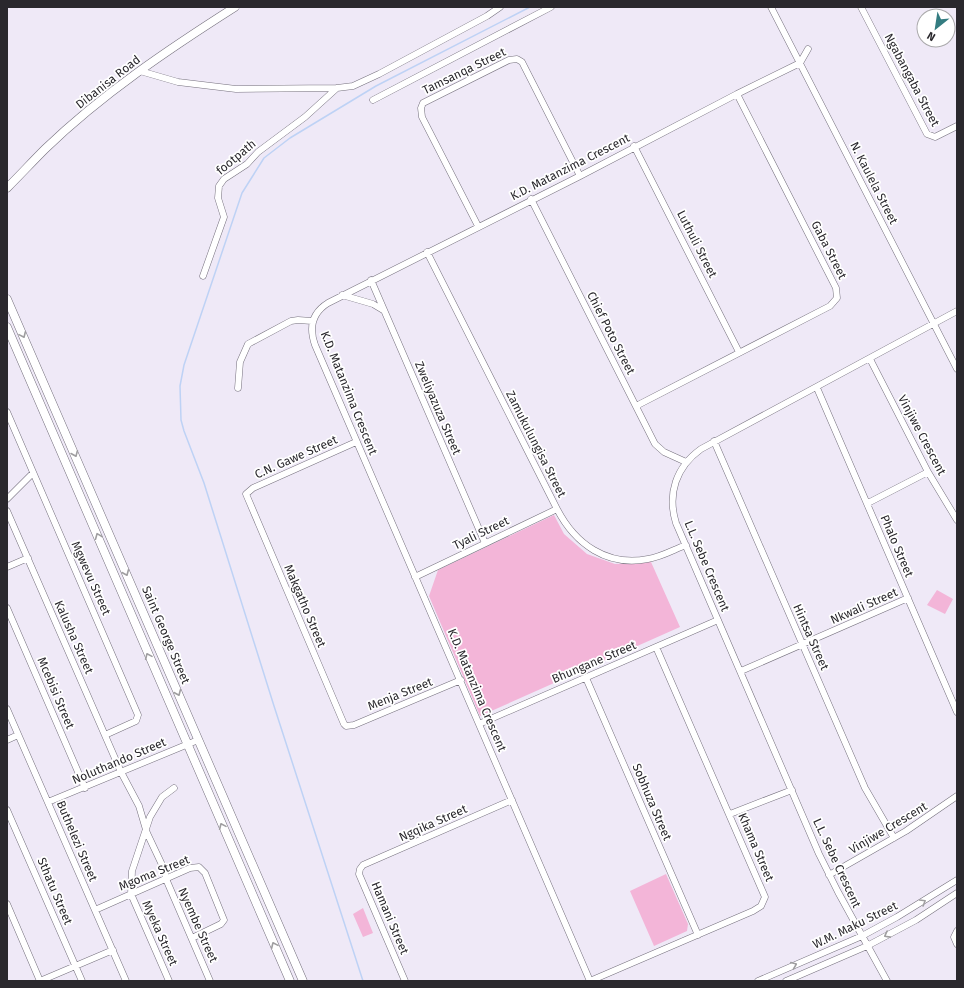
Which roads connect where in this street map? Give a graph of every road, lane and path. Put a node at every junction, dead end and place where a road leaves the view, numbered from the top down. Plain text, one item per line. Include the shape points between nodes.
1 (235, 7) edge
2 (500, 7) edge
3 (551, 7) edge
4 (771, 7) edge
5 (861, 7) edge
6 (808, 50) dead end
7 (800, 64) junction
8 (140, 72) junction
9 (337, 88) junction
10 (737, 94) junction
11 (373, 100) dead end
12 (957, 126) edge
13 (634, 146) junction
14 (580, 176) junction
15 (8, 186) edge
16 (531, 199) junction
17 (478, 226) junction
18 (427, 252) junction
19 (203, 276) dead end
20 (371, 280) junction
21 (342, 295) junction
22 (7, 299) edge
23 (384, 311) junction
24 (957, 312) edge
25 (312, 321) junction
26 (934, 324) junction
27 (7, 327) edge
28 (739, 352) junction
29 (870, 359) junction
30 (957, 369) edge
31 (238, 388) dead end
32 (817, 388) junction
33 (636, 406) junction
34 (7, 412) edge
35 (714, 441) junction
36 (356, 442) junction
37 (686, 462) junction
38 (33, 472) junction
39 (928, 472) junction
40 (246, 494) joint
41 (7, 500) edge
42 (868, 503) junction
43 (557, 509) junction
44 (7, 511) edge
45 (957, 520) edge
46 (485, 543) junction
47 (686, 545) junction
48 (28, 558) junction
49 (7, 567) edge
50 (415, 577) junction
51 (908, 598) junction
52 (7, 608) edge
53 (718, 620) junction
54 (802, 645) junction
55 (656, 647) junction
56 (741, 671) junction
57 (586, 678) junction
58 (461, 680) junction
59 (7, 710) edge
60 (957, 712) edge
61 (479, 724) junction
62 (346, 726) joint
63 (18, 735) junction
64 (105, 735) junction
65 (7, 740) edge
66 (198, 740) junction
67 (187, 744) junction
68 (121, 772) junction
69 (85, 788) junction
70 (174, 788) dead end
71 (792, 790) junction
72 (957, 796) edge
73 (512, 800) junction
74 (48, 802) junction
75 (7, 810) edge
76 (730, 814) junction
77 (146, 829) junction
78 (894, 838) junction
79 (363, 865) joint
80 (829, 875) junction
81 (166, 879) junction
82 (957, 880) edge
83 (957, 893) edge
84 (131, 894) junction
85 (7, 904) edge
86 (95, 910) junction
87 (957, 931) edge
88 (698, 934) junction
89 (862, 936) junction
90 (192, 938) junction
91 (957, 944) edge
92 (867, 946) junction
93 (113, 950) junction
94 (75, 966) junction
95 (40, 981) edge
96 (82, 981) edge
97 (126, 981) edge
98 (169, 981) edge
99 (210, 981) edge
100 (290, 981) edge
101 (303, 981) edge
102 (405, 981) edge
103 (590, 981) edge
104 (758, 981) edge
105 (786, 981) edge
106 (887, 981) edge

1 - 8 main road, Dibanisa Road
2 - 9 street via 379,74 354,86
3 - 11 street
4 - 7 street, N. Kaulela Street
5 - 12 street, Ngabangaba Street via 927,134 935,136
6 - 7 street
7 - 10 street, K.D. Matanzima Crescent
7 - 26 street, N. Kaulela Street
8 - 9 street via 178,82 236,89
8 - 15 main road, Dibanisa Road via 107,96 46,148
9 - 19 street, footpath via 305,117 258,152 247,164 224,179 219,186 218,198 224,217
10 - 13 street, K.D. Matanzima Crescent
10 - 28 street, Gaba Street via 838,295 836,302 830,306
13 - 14 street, K.D. Matanzima Crescent
13 - 28 street, Luthuli Street
14 - 16 street, K.D. Matanzima Crescent
14 - 17 street, Tamsanqa Street via 522,62 517,59 509,60 424,103 421,108 422,117
16 - 17 street, K.D. Matanzima Crescent
16 - 33 street, Chief Poto Street
17 - 18 street, K.D. Matanzima Crescent
18 - 20 street, K.D. Matanzima Crescent
18 - 43 street, Zamukulungisa Street
20 - 21 street, K.D. Matanzima Crescent
20 - 23 street, Zweliyazuza Street
21 - 23 street via 373,304
21 - 25 street, K.D. Matanzima Crescent via 322,306
22 -> 66 main road, Saint George Street
23 - 46 street, Zweliyazuza Street
24 - 26 street, L.L. Sebe Crescent
25 - 31 street via 291,321 248,344 240,362
25 - 36 street, K.D. Matanzima Crescent via 311,330 315,346
26 - 29 street, L.L. Sebe Crescent
26 - 30 street, N. Kaulela Street
67 -> 27 main road, Saint George Street
28 - 33 street, Gaba Street
29 - 32 street, L.L. Sebe Crescent
29 - 39 street, Vinjiwe Crescent
32 - 35 street, L.L. Sebe Crescent
32 - 42 street, Phalo Street
33 - 37 street, Chief Poto Street via 658,448
34 - 38 street, Mgwevu Street
35 - 37 street, L.L. Sebe Crescent
35 - 54 street, Hintsa Street
36 - 40 street, C.N. Gawe Street via 252,488
36 - 50 street, K.D. Matanzima Crescent
37 - 47 street, L.L. Sebe Crescent via 676,479 672,503 674,516
38 - 41 street
38 - 64 street, Mgwevu Street via 138,715 136,721
39 - 42 street
39 - 45 street, Vinjiwe Crescent
40 - 62 street, Makgatho Street
42 - 51 street, Phalo Street
43 - 46 street, Tyali Street
43 - 47 street, Zamukulungisa Street via 575,537 599,553 618,559 648,559
44 - 48 street, Kalusha Street
46 - 50 street, Tyali Street
47 - 53 street, L.L. Sebe Crescent
48 - 49 street
48 - 64 street, Kalusha Street
50 - 58 street, K.D. Matanzima Crescent
51 - 54 street, Nkwali Street
51 - 60 street, Phalo Street
52 - 69 street, Mcebisi Street
53 - 55 street, Bhungane Street
53 - 56 street, L.L. Sebe Crescent
54 - 56 street, Nkwali Street
54 - 78 street, Hintsa Street via 865,788
55 - 57 street, Bhungane Street
55 - 76 street, Khama Street
56 - 71 street, L.L. Sebe Crescent
57 - 61 street, Bhungane Street
57 - 88 street, Sobhuza Street
58 - 61 street, K.D. Matanzima Crescent
58 - 62 street, Menja Street via 354,725
59 - 63 street, Buthelezi Street
61 - 73 street, K.D. Matanzima Crescent
63 - 65 street
63 - 74 street, Buthelezi Street
64 - 68 street, Kalusha Street
66 - 67 street, Noluthando Street
66 - 101 main road, Saint George Street
67 - 68 street, Noluthando Street
100 -> 67 main road, Saint George Street
68 - 69 street, Noluthando Street
68 - 77 street, Kalusha Street via 139,806
69 - 74 street, Noluthando Street
70 - 77 street via 162,797
71 - 76 street
71 - 80 street, L.L. Sebe Crescent
72 - 78 street, Vinjiwe Crescent
73 - 79 street, Ngqika Street
73 - 103 street, K.D. Matanzima Crescent
74 - 86 street, Buthelezi Street
75 - 94 street, Sthatu Street
76 - 88 street, Khama Street via 764,894 764,900 761,906 753,911
77 - 81 street, Nyembe Street
77 - 84 street via 132,871
78 - 80 street, Vinjiwe Crescent
79 - 102 street, Hamani Street via 359,874
80 - 89 street, L.L. Sebe Crescent
81 - 84 street, Mgoma Street
81 - 90 street, Nyembe Street
81 - 90 street, Mgoma Street via 194,867 201,867 205,873 224,920 221,924
89 -> 82 street, W.M. Maku Street
83 -> 92 street, W.M. Maku Street via 916,920
84 - 86 street, Mgoma Street
84 - 98 street, Myeka Street
85 - 95 street
86 - 93 street, Buthelezi Street
87 - 91 street via 954,937
88 - 103 street, Khama Street
89 - 92 street, L.L. Sebe Crescent
104 -> 89 street, W.M. Maku Street
90 - 99 street, Nyembe Street
92 - 105 street, W.M. Maku Street
92 - 106 street, L.L. Sebe Crescent
93 - 94 street
93 - 97 street, Buthelezi Street
94 - 95 street
94 - 96 street, Sthatu Street

